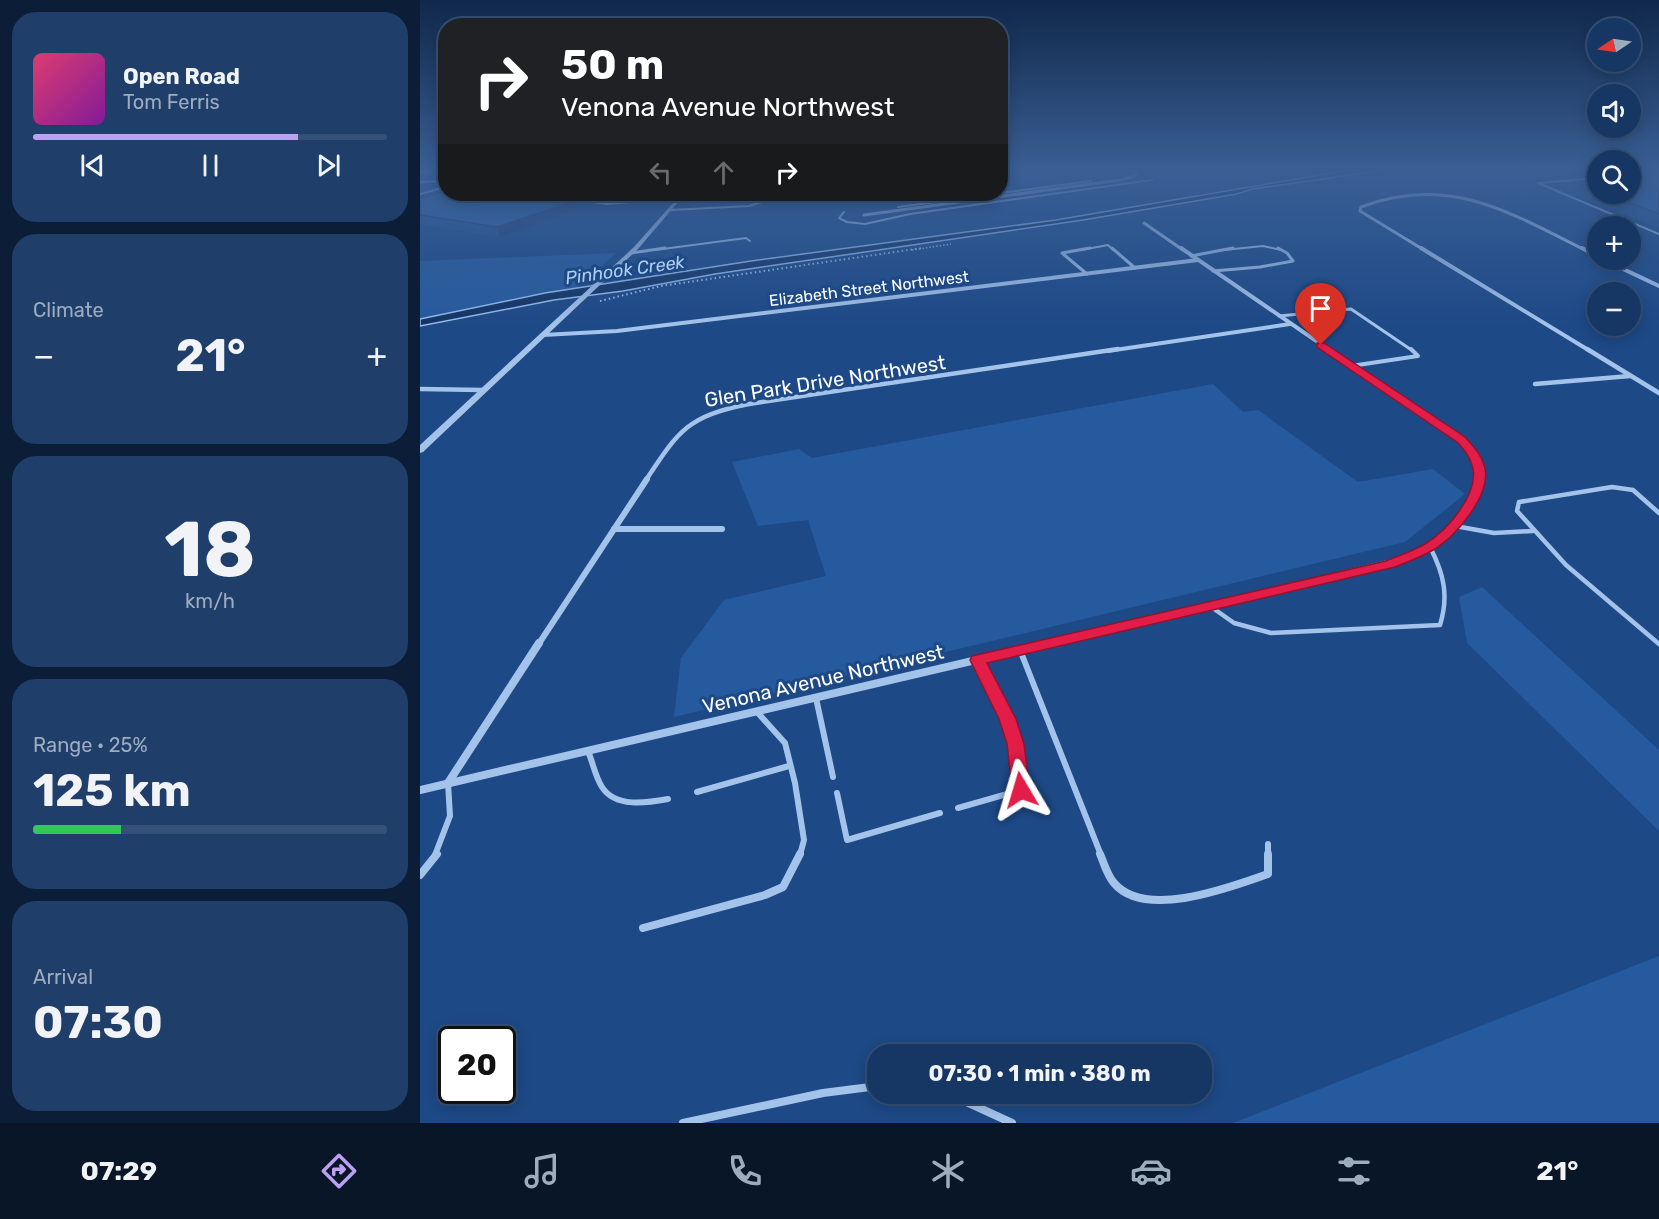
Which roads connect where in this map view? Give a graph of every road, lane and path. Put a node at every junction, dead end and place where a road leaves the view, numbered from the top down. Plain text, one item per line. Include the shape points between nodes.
1 (659, 222) edge
2 (1379, 222) edge
3 (1526, 222) edge
4 (1631, 222) edge
5 (1144, 223) dead end
6 (1659, 234) edge
7 (750, 241) dead end
8 (951, 244) dead end
9 (1587, 251) edge
10 (631, 253) junction
11 (1191, 255) junction
12 (1198, 260) junction
13 (1135, 268) junction
14 (1627, 270) edge
15 (1213, 271) junction
16 (1087, 274) junction
17 (1659, 285) edge
18 (579, 302) junction
19 (1279, 316) junction
20 (1290, 324) junction
21 (543, 335) junction
22 (1351, 366) junction
23 (1631, 376) junction
24 (1535, 384) dead end
25 (420, 389) edge
26 (483, 390) junction
27 (1659, 393) edge
28 (420, 450) edge
29 (1659, 513) edge
30 (1455, 526) junction
31 (614, 529) junction
32 (722, 529) dead end
33 (1533, 531) junction
34 (1430, 547) junction
35 (1210, 606) junction
36 (1659, 645) edge
37 (1020, 650) junction
38 (978, 660) junction
39 (816, 698) junction
40 (757, 712) junction
41 (588, 751) junction
42 (789, 766) junction
43 (833, 777) dead end
44 (448, 783) junction
45 (420, 790) edge
46 (697, 792) dead end
47 (837, 793) dead end
48 (668, 799) dead end
49 (958, 808) dead end
50 (940, 813) dead end
51 (1268, 844) dead end
52 (420, 875) edge
53 (642, 928) dead end
54 (867, 1087) edge
55 (971, 1104) edge
56 (683, 1123) edge
57 (1012, 1123) edge

1 - 10 street
2 - 23 street
3 - 9 street
4 - 6 lane
5 - 11 street, Venona Avenue Northwest
7 - 10 lane via 731,239
8 - 18 path via 661,286 601,301
10 - 18 street
11 - 12 street, Venona Avenue Northwest
11 - 15 lane via 1262,245 1274,246 1293,261
12 - 13 street, Elizabeth Street Northwest
12 - 15 street, Venona Avenue Northwest
13 - 16 street, Elizabeth Street Northwest
13 - 16 lane via 1108,245 1062,254
14 - 17 street
15 - 19 street, Venona Avenue Northwest
16 - 21 street, Elizabeth Street Northwest via 617,331
18 - 21 street
19 - 20 street, Venona Avenue Northwest
19 - 22 lane via 1351,309 1418,356
20 - 22 street, Venona Avenue Northwest
20 - 31 street, Glen Park Drive Northwest via 749,404 700,416 685,425 671,442
21 - 26 street
22 - 30 street, Venona Avenue Northwest via 1472,451 1480,481
23 - 24 street
23 - 27 street
25 - 26 street
26 - 28 street
29 - 33 lane via 1633,490 1612,487 1519,502 1517,511
30 - 33 lane via 1483,533
30 - 34 street, Venona Avenue Northwest
31 - 32 street
31 - 44 street, Glen Park Drive Northwest
33 - 36 lane via 1588,587
34 - 35 street, Venona Avenue Northwest via 1390,564
34 - 35 lane via 1442,569 1447,606 1440,624 1271,633 1234,623
35 - 37 street, Venona Avenue Northwest
37 - 38 street, Venona Avenue Northwest
37 - 51 lane via 1116,885 1140,899 1217,892 1268,874
38 - 39 street, Venona Avenue Northwest
38 - 49 lane via 1016,744 1021,790
39 - 40 street, Venona Avenue Northwest
39 - 43 lane
40 - 41 street, Venona Avenue Northwest
40 - 42 lane via 785,744
41 - 44 street, Venona Avenue Northwest
41 - 48 lane via 603,789 613,797 648,803
42 - 46 lane
42 - 53 lane via 804,840 798,862 783,886 765,895
44 - 45 street, Venona Avenue Northwest
44 - 52 lane via 450,816 438,852
47 - 50 lane via 847,840
54 - 56 lane
55 - 57 lane

